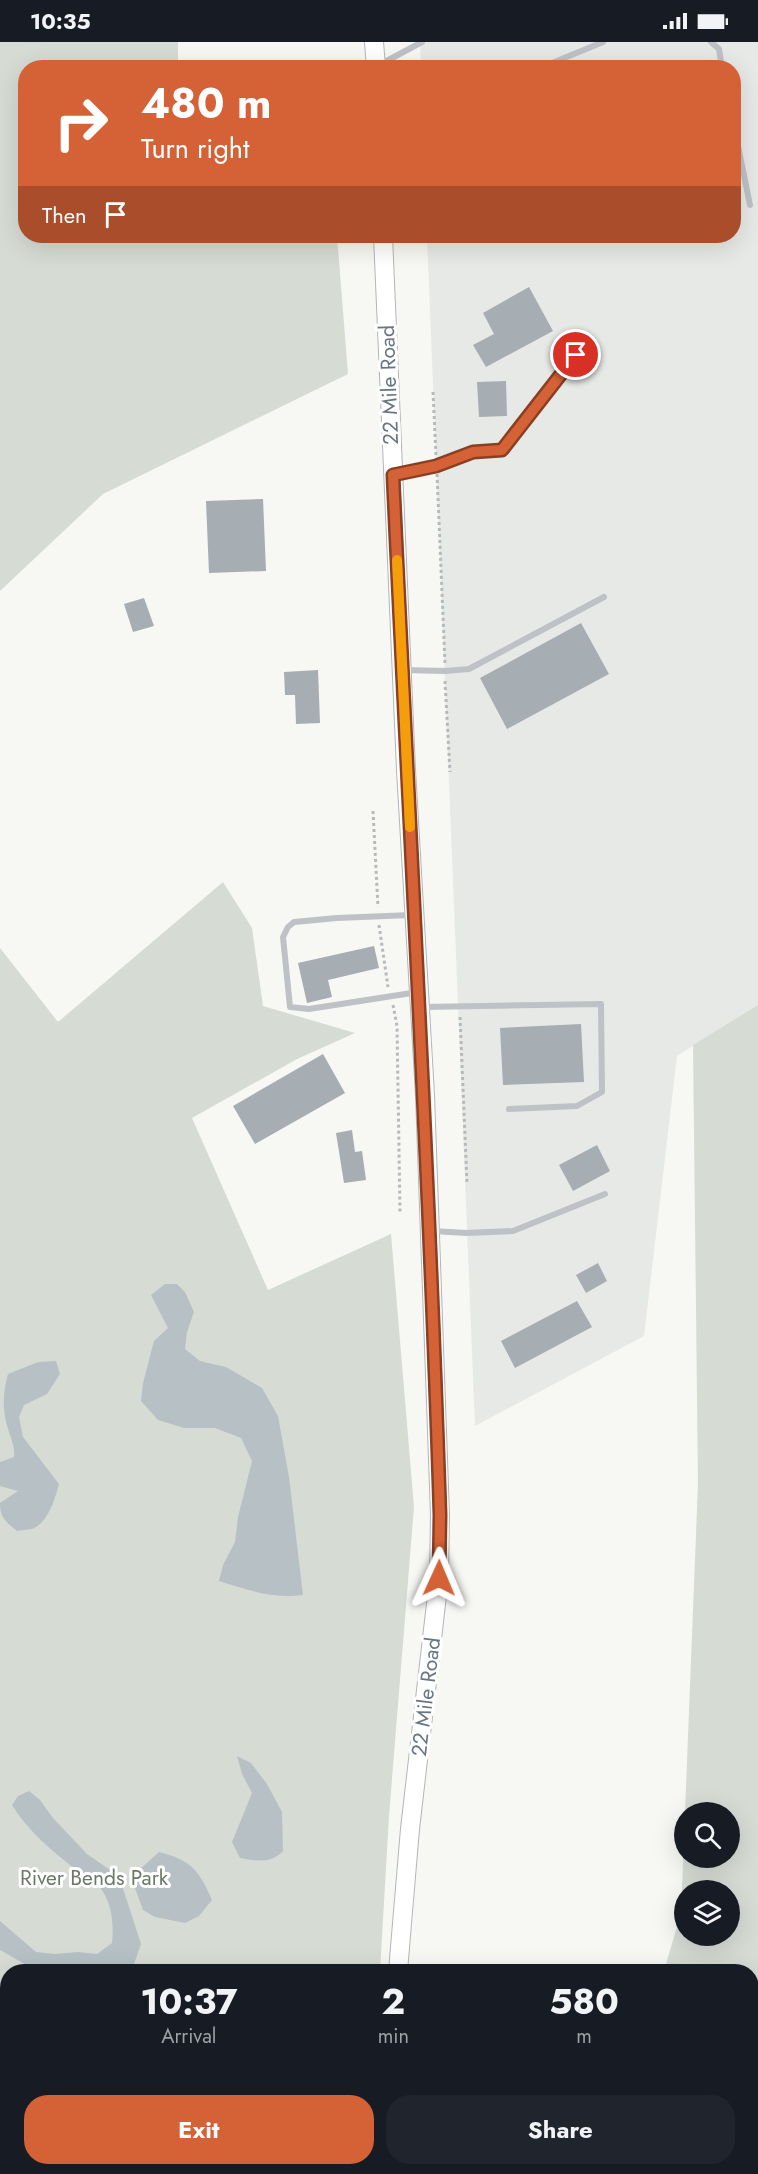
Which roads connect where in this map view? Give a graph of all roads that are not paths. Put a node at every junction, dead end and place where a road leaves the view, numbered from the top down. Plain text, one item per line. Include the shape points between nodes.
1 (374, 42) edge
2 (422, 42) edge
3 (603, 42) edge
4 (711, 42) edge
5 (375, 60) edge
6 (389, 60) edge
7 (559, 60) edge
8 (721, 60) edge
9 (741, 160) edge
10 (750, 204) dead end
11 (383, 243) edge
12 (576, 355) dead end
13 (393, 475) junction
14 (604, 597) dead end
15 (402, 670) junction
16 (414, 915) junction
17 (419, 999) junction
18 (508, 1109) dead end
19 (605, 1194) dead end
20 (430, 1231) junction
21 (399, 1964) edge

1 - 5 street
2 - 6 lane
3 - 7 lane
4 - 8 lane via 719,49
9 - 10 lane
11 - 13 street, 22 Mile Road
12 - 13 lane via 502,450 473,452 436,466
13 - 15 street, 22 Mile Road
14 - 15 lane via 469,669
15 - 16 street, 22 Mile Road
16 - 17 street, 22 Mile Road
16 - 17 lane via 294,922 283,937 290,1007 309,1009 390,996
17 - 18 lane via 460,1007 601,1004 602,1092 577,1106
17 - 20 street, 22 Mile Road
19 - 20 lane via 513,1231
20 - 21 street, 22 Mile Road via 439,1578

